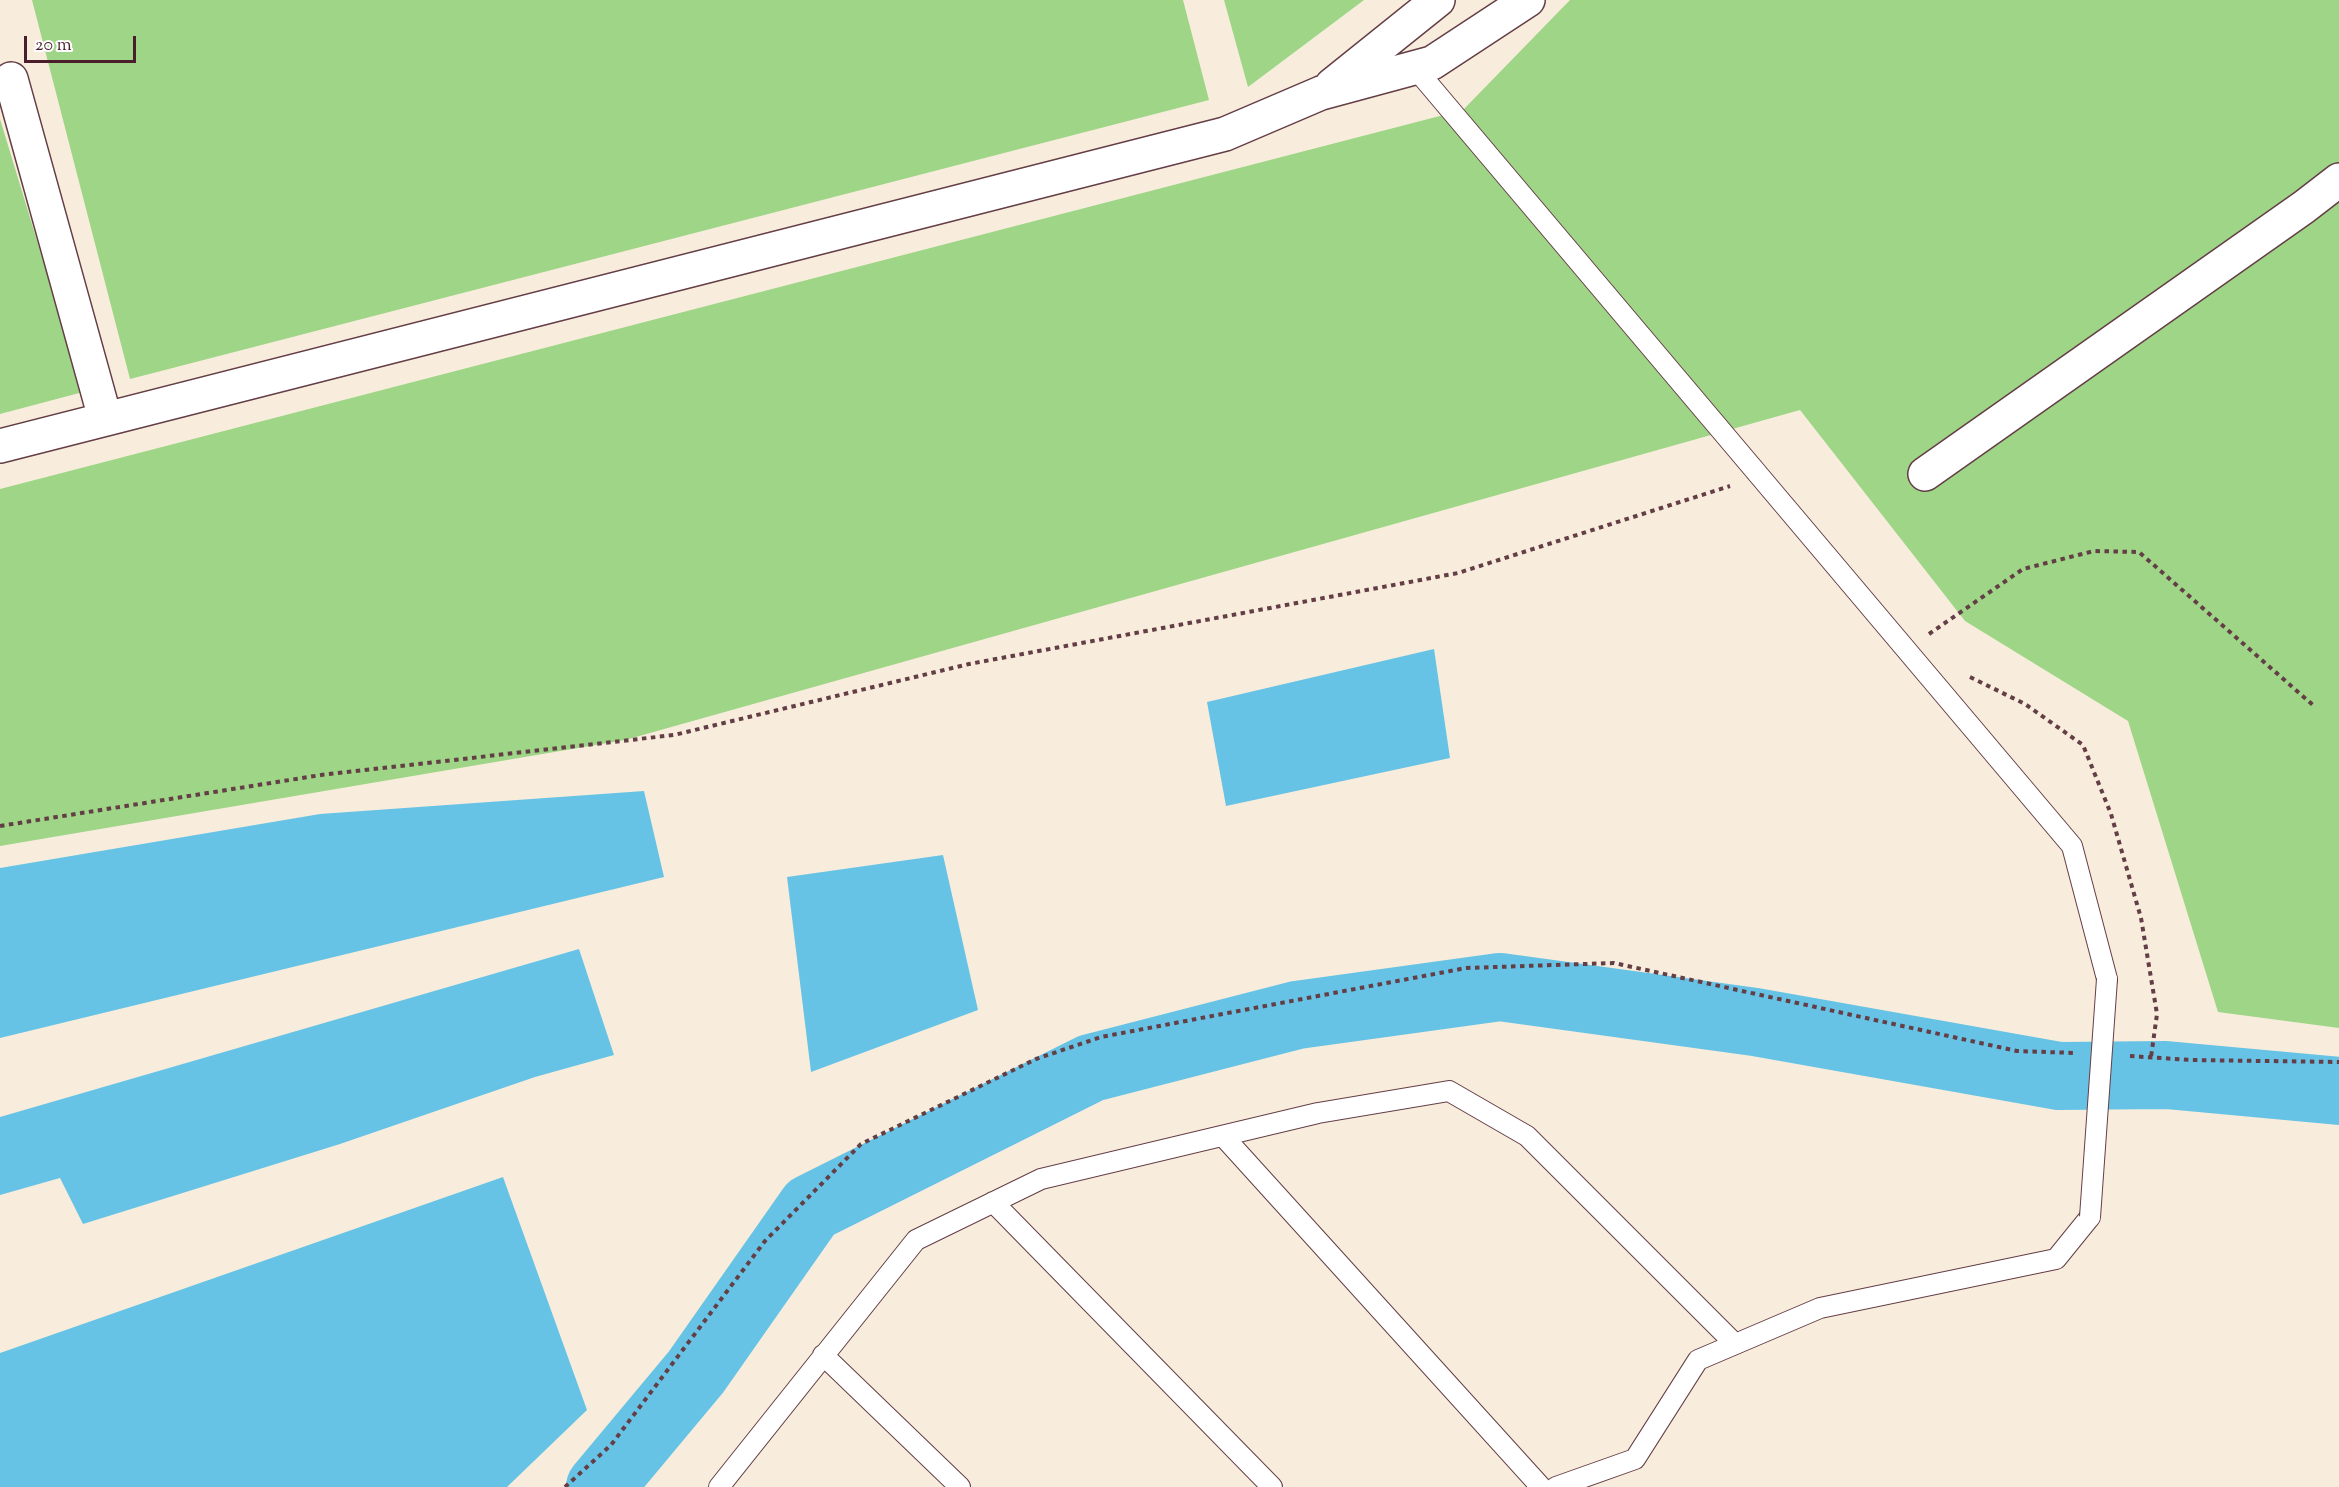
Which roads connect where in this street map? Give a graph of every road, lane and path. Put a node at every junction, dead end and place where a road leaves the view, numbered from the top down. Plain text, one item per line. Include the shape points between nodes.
1 (1438, 0) edge
2 (1528, 0) edge
3 (1415, 68) junction
4 (11, 78) dead end
5 (1321, 93) junction
6 (2339, 180) edge
7 (105, 418) junction
8 (0, 446) edge
9 (1925, 474) dead end
10 (1737, 484) dead end
11 (1926, 636) dead end
12 (2314, 706) dead end
13 (0, 826) edge
14 (2157, 1014) dead end
15 (2151, 1057) dead end
16 (1224, 1136) junction
17 (993, 1202) junction
18 (1735, 1344) junction
19 (823, 1355) junction
20 (719, 1487) edge
21 (960, 1487) edge
22 (1272, 1487) edge
23 (1541, 1487) edge
24 (1556, 1487) edge

1 - 5 street
2 - 3 street via 1432,63
3 - 5 street
3 - 18 lane, bridge via 2072,846 2107,980 2090,1217 2056,1259 1820,1308
4 - 7 street
5 - 7 street via 1225,134
6 - 9 street
7 - 8 street
10 - 13 path via 1458,573 969,664 674,735 321,775
11 - 12 path via 2023,569 2094,551 2139,552
14 - 15 path
16 - 17 lane via 1041,1179
16 - 18 lane via 1318,1113 1449,1092 1527,1136
16 - 23 lane
17 - 19 lane via 916,1240
17 - 22 lane
18 - 24 lane via 1698,1360 1635,1459
19 - 20 lane
19 - 21 lane

